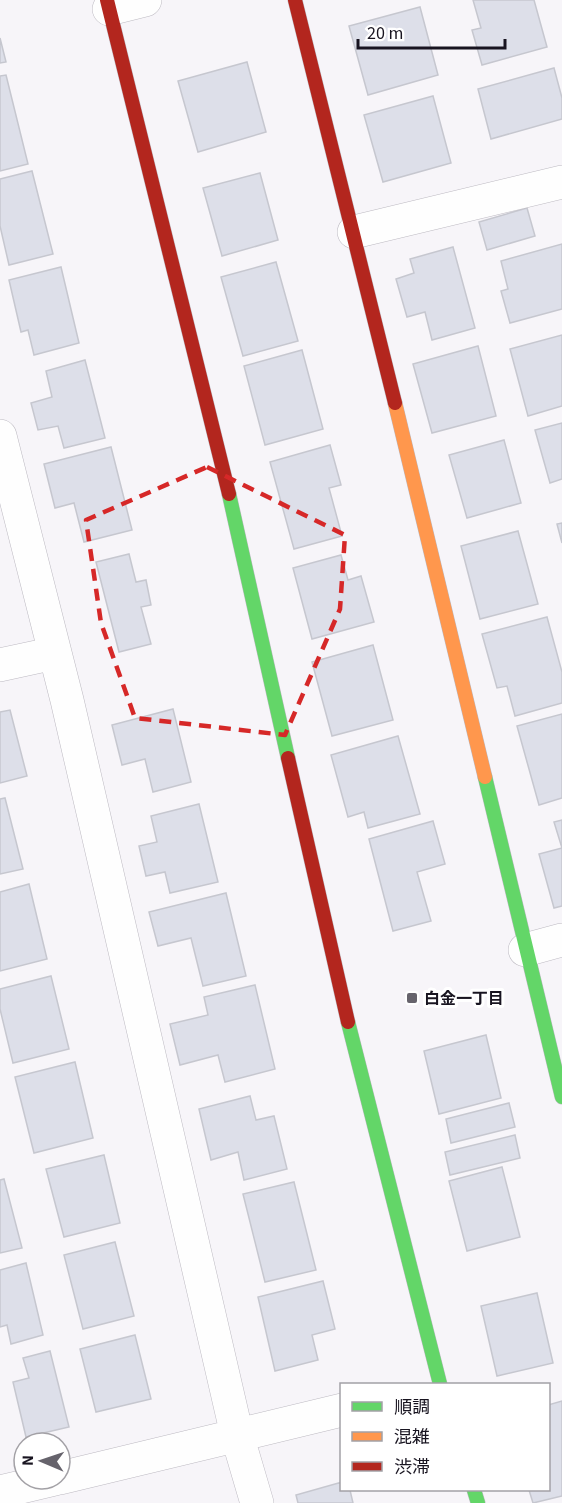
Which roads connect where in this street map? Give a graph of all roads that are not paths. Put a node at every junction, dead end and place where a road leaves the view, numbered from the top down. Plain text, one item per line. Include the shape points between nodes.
1 (145, 0) edge
2 (295, 0) edge
3 (108, 4) edge
4 (562, 182) edge
5 (354, 232) junction
6 (0, 436) edge
7 (56, 653) junction
8 (0, 665) edge
9 (562, 940) edge
10 (525, 950) junction
11 (562, 1097) edge
12 (440, 1383) edge
13 (340, 1410) edge
14 (237, 1435) junction
15 (72, 1475) edge
16 (257, 1503) edge

1 - 3 street
2 - 5 street
3 - 12 street via 239,535 340,993
4 - 5 street
5 - 10 street
6 - 7 street
7 - 8 street
7 - 14 street
9 - 10 street
10 - 11 street
13 - 14 street
14 - 15 street
14 - 16 street

